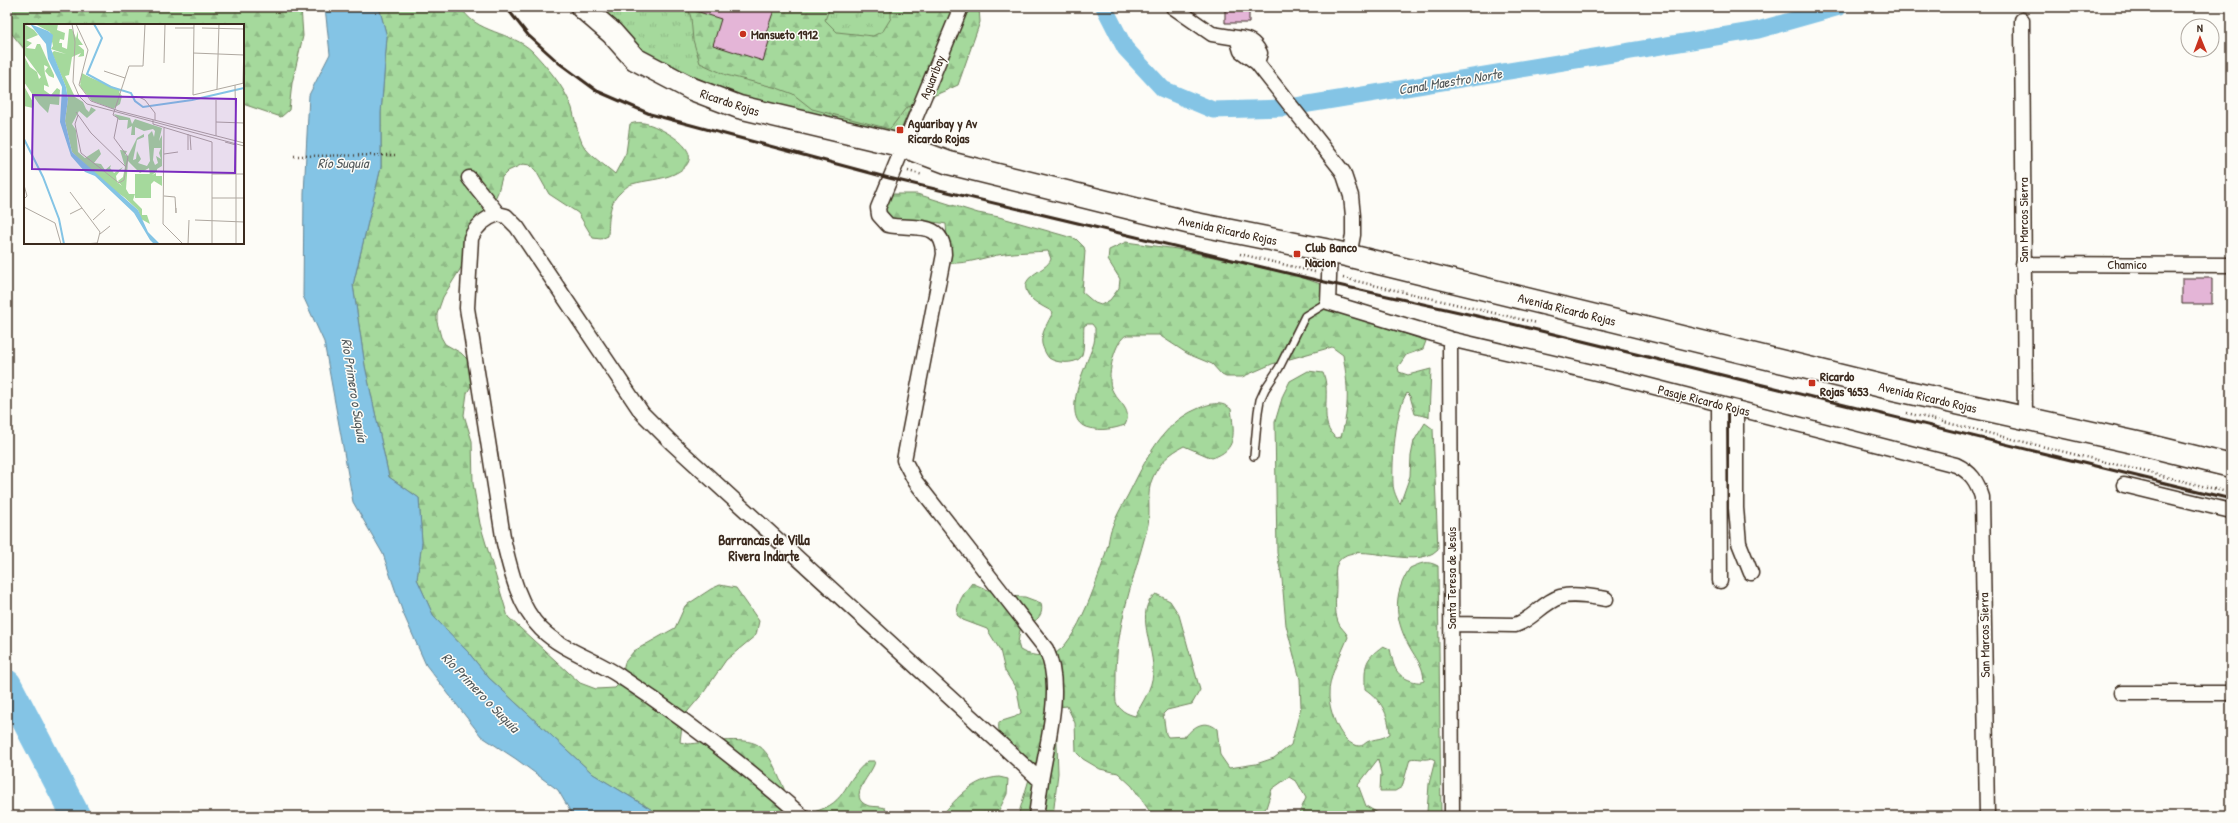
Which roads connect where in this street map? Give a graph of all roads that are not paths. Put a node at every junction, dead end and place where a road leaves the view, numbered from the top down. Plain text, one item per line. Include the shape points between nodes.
1 (582, 7) edge
2 (961, 7) edge
3 (1173, 7) edge
4 (2022, 20) dead end
5 (904, 146) junction
6 (469, 178) dead end
7 (498, 214) junction
8 (1340, 253) junction
9 (2023, 264) junction
10 (2231, 265) edge
11 (1328, 302) junction
12 (1450, 339) junction
13 (1719, 404) junction
14 (1736, 408) junction
15 (2025, 419) junction
16 (1254, 456) dead end
17 (1956, 465) joint
18 (2231, 466) edge
19 (2124, 485) dead end
20 (2231, 511) edge
21 (1751, 573) dead end
22 (1720, 581) dead end
23 (1606, 599) dead end
24 (1452, 624) junction
25 (2122, 693) dead end
26 (2231, 693) edge
27 (1042, 781) junction
28 (802, 816) edge
29 (1036, 816) edge
30 (1452, 816) edge
31 (1987, 816) edge

1 - 5 main road, Ricardo Rojas via 612,33 635,59 692,89 746,109
2 - 5 street, Aguaribay
3 - 8 street via 1212,34 1246,38 1255,44 1260,53 1257,63 1343,172 1351,196 1353,235
4 - 9 street, San Marcos Sierra
5 - 8 main road, Avenida Ricardo Rojas via 949,163 1183,221
5 - 27 street, Aguaribay via 880,200 879,215 888,225 934,231 942,239 944,246 904,460 915,481 1046,649 1052,662 1054,694
6 - 7 street
7 - 27 street via 506,216 517,227 647,418
7 - 28 street via 490,216 474,229 471,238 467,308 504,543 510,569 527,610 539,628 552,639 609,669 698,730
8 - 11 street via 1328,275
8 - 15 main road, Avenida Ricardo Rojas
9 - 10 street, Chamico
9 - 15 street, San Marcos Sierra
11 - 12 street, Pasaje Ricardo Rojas
11 - 16 lane via 1305,316 1279,368 1265,389 1258,412
12 - 13 street, Pasaje Ricardo Rojas
12 - 24 street, Santa Teresa de Jesús
13 - 14 street, Pasaje Ricardo Rojas
13 - 22 street
14 - 17 street, Pasaje Ricardo Rojas
14 - 21 street via 1739,543
15 - 18 main road, Avenida Ricardo Rojas
17 - 31 street, San Marcos Sierra via 1971,474 1979,486 1982,497
19 - 20 street
23 - 24 street via 1571,595 1559,597 1523,623 1515,625
24 - 30 street, Santa Teresa de Jesús
25 - 26 street
27 - 29 street, Aguaribay

